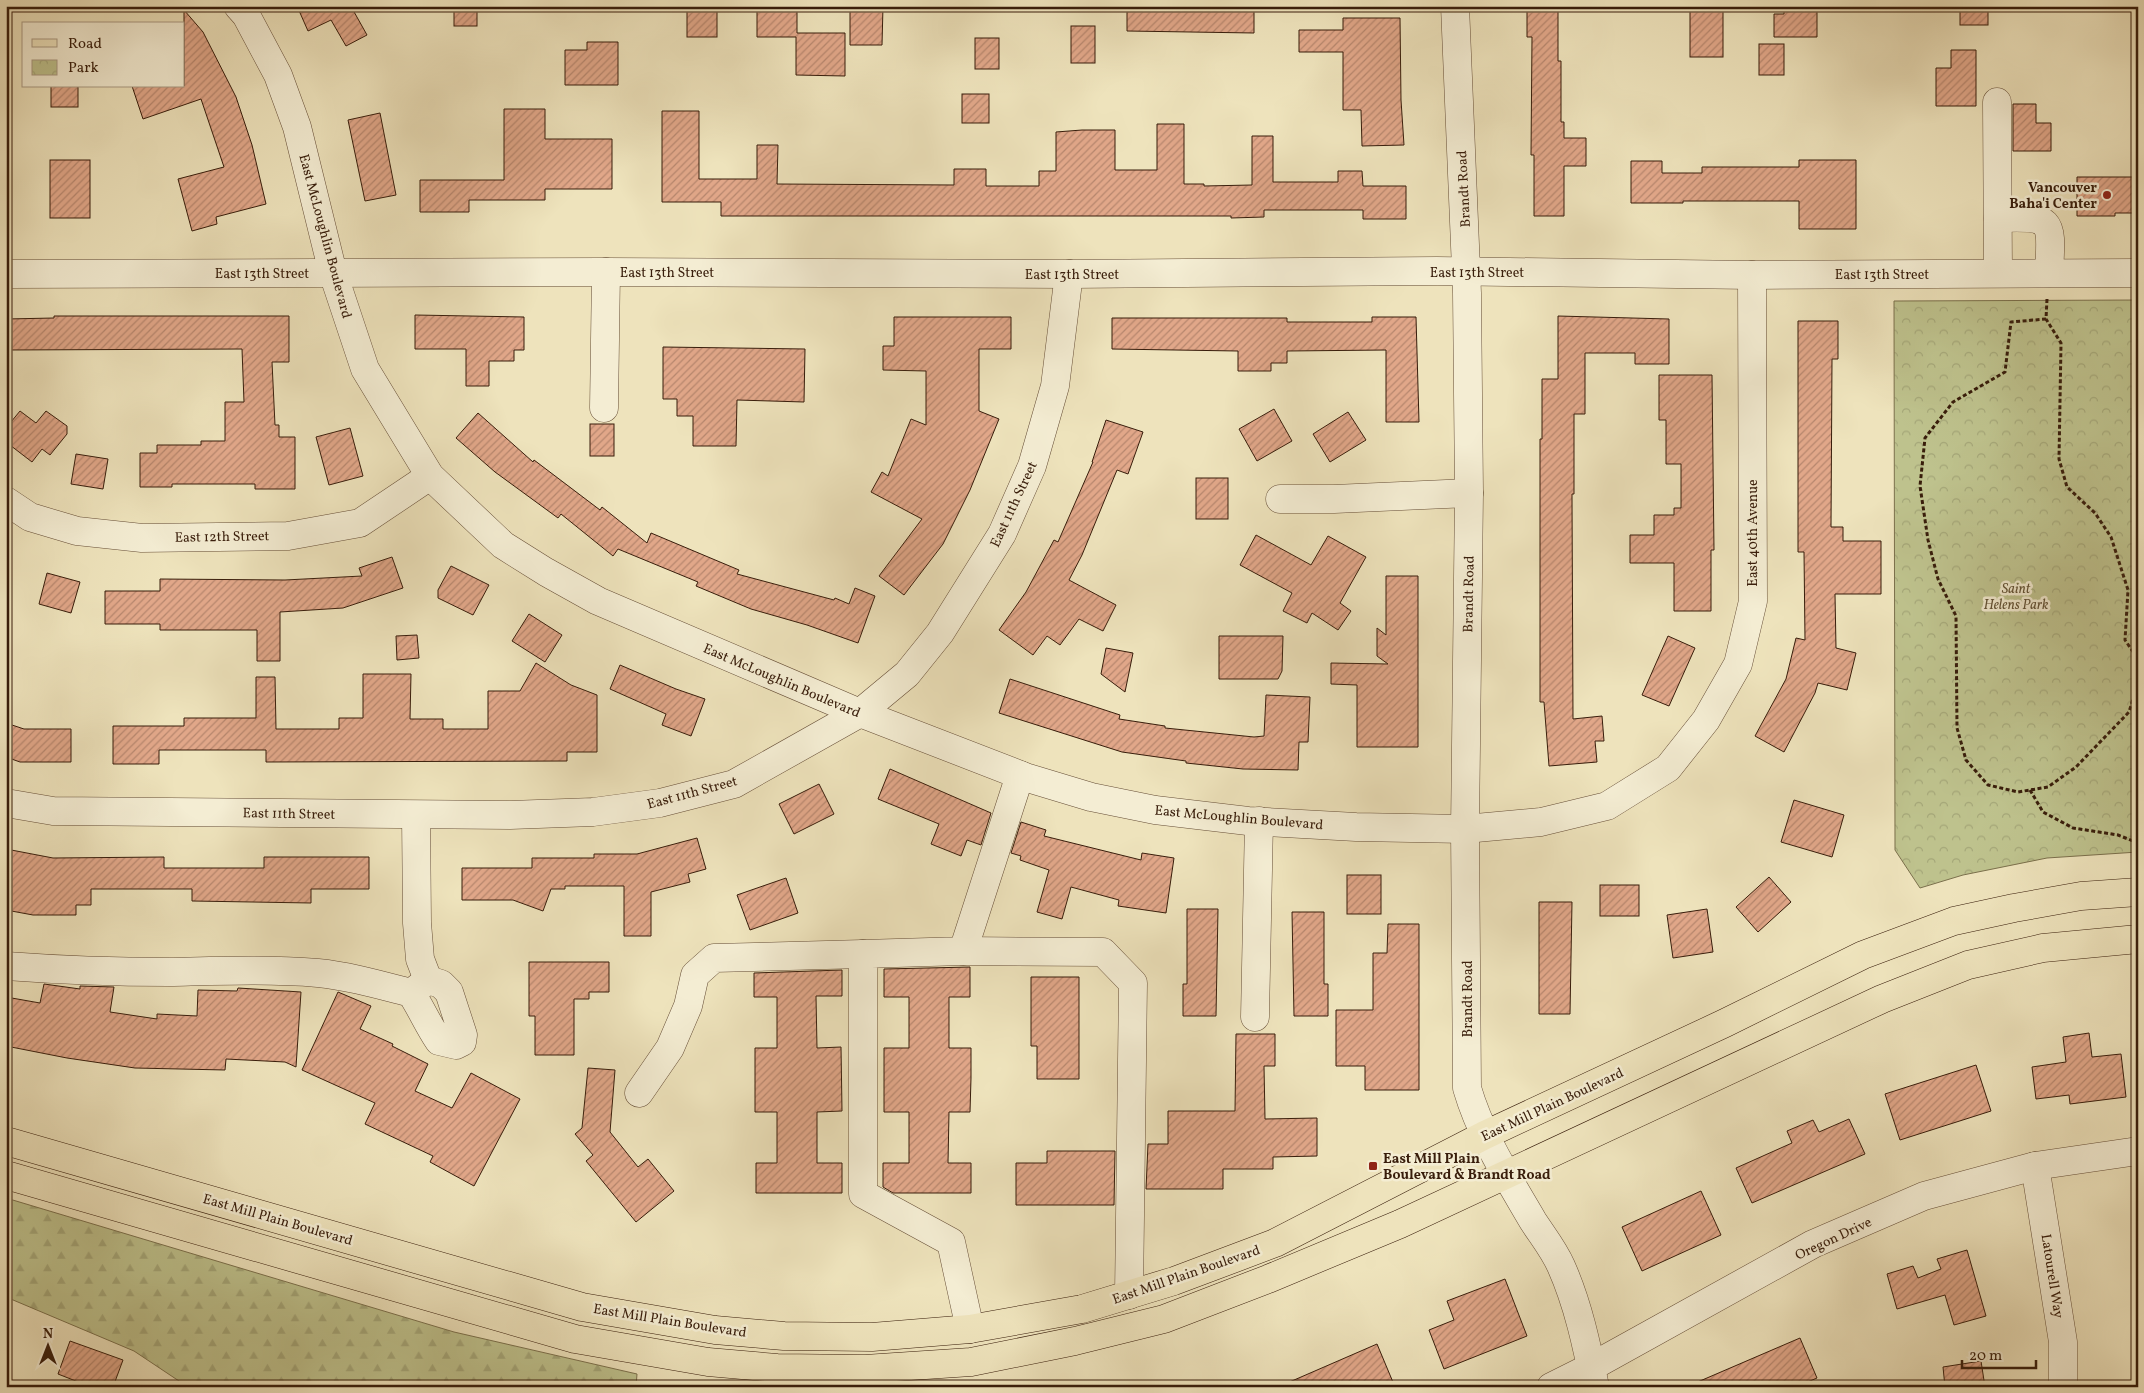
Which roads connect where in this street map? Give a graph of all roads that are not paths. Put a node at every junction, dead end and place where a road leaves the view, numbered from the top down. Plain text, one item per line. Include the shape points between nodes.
1 (238, 6) edge
2 (1455, 6) edge
3 (1997, 102) dead end
4 (1998, 218) junction
5 (1467, 271) junction
6 (606, 272) junction
7 (333, 273) junction
8 (1998, 273) junction
9 (2049, 273) junction
10 (6, 274) edge
11 (1069, 274) junction
12 (1752, 274) junction
13 (2138, 274) edge
14 (604, 408) dead end
15 (430, 476) junction
16 (1468, 493) junction
17 (1280, 498) dead end
18 (6, 501) edge
19 (860, 713) junction
20 (1668, 768) joint
21 (1020, 775) junction
22 (6, 803) edge
23 (416, 815) junction
24 (1259, 821) junction
25 (1465, 829) junction
26 (2138, 892) edge
27 (2138, 939) edge
28 (963, 951) junction
29 (863, 954) junction
30 (6, 966) edge
31 (1255, 1017) dead end
32 (639, 1093) dead end
33 (1485, 1135) junction
34 (6, 1141) edge
35 (2138, 1151) edge
36 (2035, 1166) junction
37 (1505, 1174) junction
38 (6, 1175) edge
39 (1130, 1295) junction
40 (970, 1329) junction
41 (1593, 1377) edge
42 (1550, 1387) edge
43 (2063, 1387) edge

1 - 7 street, East McLoughlin Boulevard via 278,75 297,127
2 - 5 street, Brandt Road
3 - 4 street
4 - 8 street
4 - 9 street via 2031,217 2049,227
5 - 11 street, East 13th Street
5 - 12 street, East 13th Street
5 - 16 street, Brandt Road
6 - 7 street, East 13th Street
6 - 11 street, East 13th Street
6 - 14 street
7 - 10 street, East 13th Street
7 - 15 street, East McLoughlin Boulevard via 365,369
8 - 9 street, East 13th Street
8 - 12 street, East 13th Street
9 - 13 street, East 13th Street
11 - 19 street, East 11th Street via 1055,386 1032,466 1002,534 940,633 906,674
12 - 20 street, East 40th Avenue via 1753,601 1738,664 1706,720
15 - 18 street, East 12th Street via 360,523 288,536 142,538 77,531 30,517
15 - 19 street, East McLoughlin Boulevard via 503,544 589,596
16 - 17 street
16 - 25 street, Brandt Road
19 - 21 street, East McLoughlin Boulevard
19 - 23 street, East 11th Street via 734,784 660,804 592,812
20 - 25 street, East McLoughlin Boulevard via 1607,806 1541,822
21 - 24 street, East McLoughlin Boulevard via 1091,797 1155,810
21 - 28 street
22 - 23 street, East 11th Street via 53,811
23 - 30 street via 419,987 320,973 159,972
24 - 25 street, East McLoughlin Boulevard
24 - 31 street
25 - 33 street, Brandt Road via 1467,1088
26 - 33 main road, East Mill Plain Boulevard via 2081,896 1954,921 1863,955
27 - 37 main road via 2043,948 1968,965 1882,999
28 - 29 street
28 - 39 street via 1103,952 1134,983
29 - 32 street via 714,958 696,975 688,1006 670,1048
29 - 40 street via 863,1194 951,1242
33 - 37 street, Brandt Road
33 - 39 main road, East Mill Plain Boulevard via 1275,1243 1174,1282
34 - 40 main road, East Mill Plain Boulevard via 582,1306 715,1330 784,1336 872,1337
35 - 36 street, Oregon Drive
36 - 41 street, Oregon Drive via 1924,1196 1813,1244
36 - 43 street, Latourell Way via 2063,1342
37 - 38 main road via 1391,1228 1164,1319 1075,1342 971,1362 865,1369 777,1368 708,1362 575,1339
37 - 41 street, Brandt Road via 1560,1265 1578,1314
39 - 40 main road, East Mill Plain Boulevard via 1082,1309
41 - 42 street, Oregon Drive

